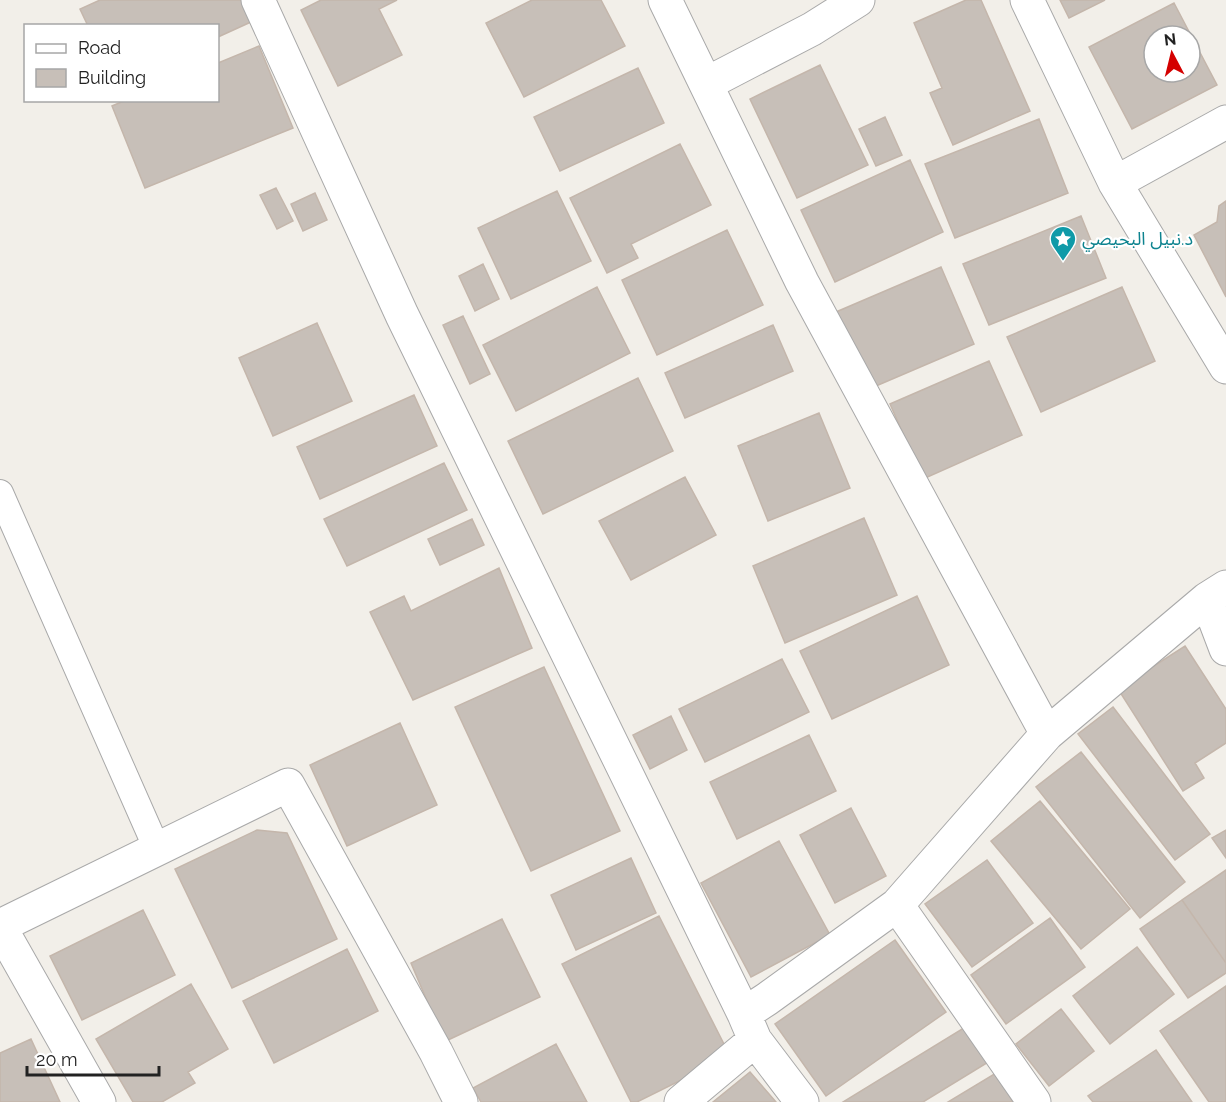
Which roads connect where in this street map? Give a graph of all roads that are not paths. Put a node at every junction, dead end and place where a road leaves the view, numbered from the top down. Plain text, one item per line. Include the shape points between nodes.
1 (258, 0) edge
2 (665, 0) edge
3 (858, 0) edge
4 (1027, 0) edge
5 (706, 84) junction
6 (1226, 122) edge
7 (1115, 183) junction
8 (1226, 367) edge
9 (0, 493) edge
10 (1216, 593) edge
11 (1226, 649) edge
12 (1047, 734) junction
13 (158, 849) junction
14 (897, 905) junction
15 (0, 926) edge
16 (749, 1027) junction
17 (99, 1102) edge
18 (460, 1102) edge
19 (681, 1102) edge
20 (802, 1102) edge
21 (1034, 1102) edge

1 - 16 street via 402,315
2 - 5 street
3 - 5 street via 812,29
4 - 7 street
5 - 12 street via 802,282
6 - 7 street
7 - 8 street
9 - 13 lane
10 - 11 street
10 - 12 street
12 - 14 street
13 - 15 street
13 - 18 street via 288,784
14 - 16 street
14 - 21 street
15 - 17 street
16 - 19 street
16 - 20 street

